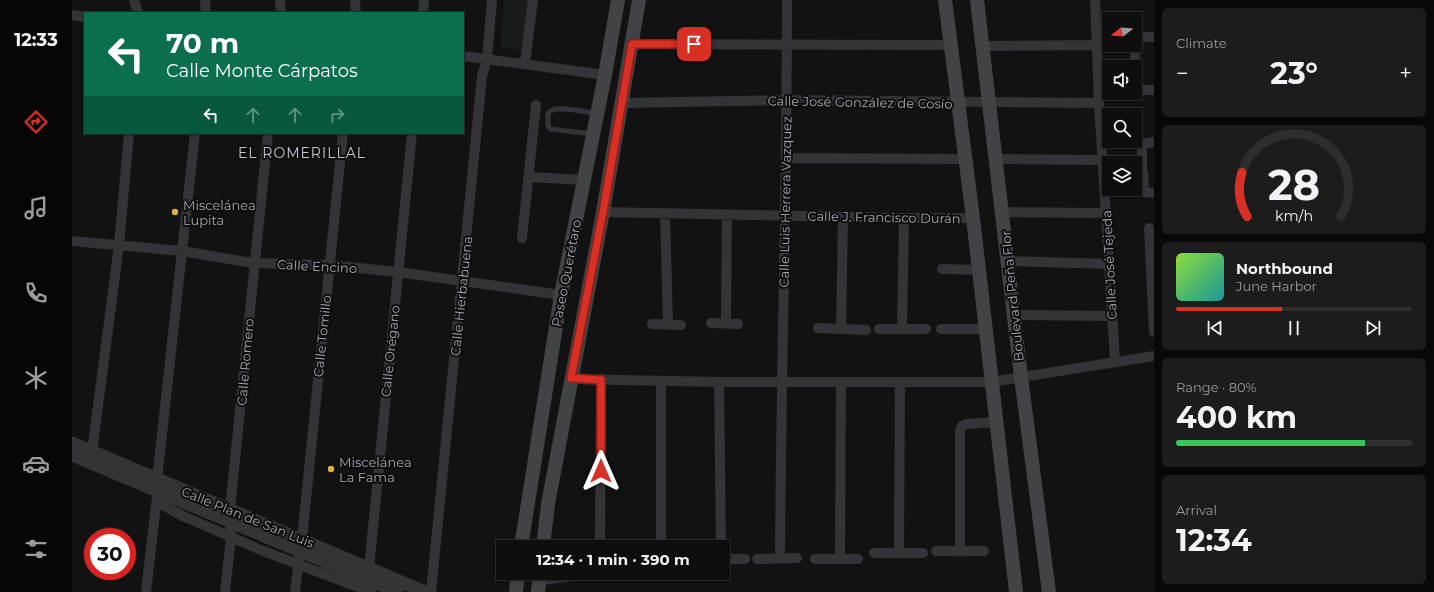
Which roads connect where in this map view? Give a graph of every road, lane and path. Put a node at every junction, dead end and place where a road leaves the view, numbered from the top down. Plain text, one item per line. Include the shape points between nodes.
1 (134, 0) edge
2 (205, 0) edge
3 (280, 0) edge
4 (356, 0) edge
5 (424, 0) edge
6 (492, 0) edge
7 (533, 0) edge
8 (787, 0) edge
9 (945, 0) edge
10 (977, 0) edge
11 (1095, 0) edge
12 (618, 2) edge
13 (639, 4) edge
14 (138, 12) edge
15 (206, 12) edge
16 (281, 12) edge
17 (356, 12) edge
18 (423, 12) edge
19 (72, 15) edge
20 (84, 17) edge
21 (1142, 37) edge
22 (1154, 37) edge
23 (632, 44) junction
24 (787, 44) junction
25 (950, 45) junction
26 (1098, 45) junction
27 (982, 46) junction
28 (1135, 52) edge
29 (464, 56) edge
30 (487, 59) junction
31 (525, 63) junction
32 (605, 75) junction
33 (1154, 90) edge
34 (787, 100) junction
35 (621, 102) junction
36 (989, 102) junction
37 (958, 103) junction
38 (1099, 103) junction
39 (536, 105) dead end
40 (597, 114) junction
41 (129, 134) edge
42 (195, 134) edge
43 (268, 134) edge
44 (343, 134) edge
45 (412, 134) edge
46 (593, 134) junction
47 (1154, 142) edge
48 (1103, 156) edge
49 (786, 158) junction
50 (966, 159) junction
51 (995, 159) junction
52 (1102, 160) edge
53 (529, 177) junction
54 (584, 180) junction
55 (1154, 193) edge
56 (1106, 196) edge
57 (603, 212) junction
58 (1002, 212) junction
59 (665, 214) junction
60 (1107, 214) junction
61 (727, 215) junction
62 (786, 215) junction
63 (843, 217) junction
64 (904, 218) junction
65 (973, 218) junction
66 (1149, 228) dead end
67 (522, 238) dead end
68 (72, 241) edge
69 (119, 245) junction
70 (182, 251) junction
71 (1008, 261) junction
72 (253, 263) junction
73 (1110, 264) junction
74 (329, 265) junction
75 (942, 269) dead end
76 (979, 270) junction
77 (398, 272) junction
78 (463, 282) junction
79 (561, 294) junction
80 (1014, 315) junction
81 (1112, 316) junction
82 (711, 323) dead end
83 (726, 323) junction
84 (652, 324) dead end
85 (668, 324) junction
86 (738, 324) dead end
87 (681, 325) dead end
88 (818, 328) dead end
89 (841, 329) junction
90 (879, 329) dead end
91 (926, 329) dead end
92 (941, 329) dead end
93 (985, 329) junction
94 (866, 330) dead end
95 (902, 330) junction
96 (1154, 332) edge
97 (1154, 356) edge
98 (1115, 361) junction
99 (1021, 377) junction
100 (571, 378) junction
101 (601, 380) junction
102 (661, 381) junction
103 (781, 381) junction
104 (719, 382) junction
105 (900, 382) junction
106 (991, 382) junction
107 (841, 383) junction
108 (995, 422) junction
109 (72, 443) edge
110 (92, 452) junction
111 (72, 456) edge
112 (157, 491) junction
113 (230, 515) junction
114 (231, 537) junction
115 (522, 540) edge
116 (544, 540) edge
117 (600, 540) edge
118 (661, 540) edge
119 (721, 540) edge
120 (301, 545) junction
121 (936, 551) dead end
122 (984, 551) dead end
123 (960, 552) junction
124 (874, 553) dead end
125 (899, 553) junction
126 (923, 553) dead end
127 (757, 558) dead end
128 (780, 558) junction
129 (797, 558) dead end
130 (840, 558) junction
131 (730, 559) edge
132 (744, 559) dead end
133 (815, 559) dead end
134 (858, 559) dead end
135 (297, 564) junction
136 (517, 580) edge
137 (561, 580) edge
138 (539, 583) edge
139 (368, 584) edge
140 (146, 592) edge
141 (225, 592) edge
142 (295, 592) edge
143 (397, 592) edge
144 (425, 592) edge
145 (431, 592) edge
146 (516, 592) edge
147 (1016, 592) edge
148 (1048, 592) edge

1 - 14 street
2 - 15 street
3 - 16 street
4 - 17 street
5 - 18 street
6 - 30 street, Calle Hierbabuena
7 - 31 street
8 - 24 street, Calle Luis Herrera Vazquez
9 - 25 main road
10 - 27 main road, Boulevard Peña Flor
11 - 26 street, Calle José Tejeda
12 - 13 main road
12 - 32 main road, Paseo Querétaro
13 - 23 main road, Paseo Querétaro
19 - 20 street
21 - 22 street
23 - 24 street
23 - 35 main road, Paseo Querétaro
24 - 25 street
24 - 34 street, Calle Luis Herrera Vazquez
25 - 37 main road
26 - 27 street
26 - 38 street, Calle José Tejeda
27 - 36 main road, Boulevard Peña Flor
28 - 33 street via 1138,88
29 - 30 street
30 - 31 street
30 - 78 street, Calle Hierbabuena via 482,76
31 - 32 street
32 - 40 main road, Paseo Querétaro
34 - 35 street, Calle José González de Cosío
34 - 37 street, Calle José González de Cosío
34 - 49 street, Calle Luis Herrera Vazquez
35 - 57 main road, Paseo Querétaro
36 - 37 street, Calle José González de Cosío
36 - 38 street, Calle José González de Cosío
36 - 51 main road, Boulevard Peña Flor
37 - 50 main road
38 - 48 street, Calle José Tejeda
39 - 53 street
40 - 46 main road, Paseo Querétaro
40 - 46 lane via 561,109 554,109 548,113 550,129
41 - 69 street
42 - 70 street
43 - 72 street, Calle Romero
44 - 74 street, Calle Tomillo
45 - 77 street, Calle Orégano
46 - 54 main road, Paseo Querétaro
47 - 55 street via 1143,144 1142,169 1144,192
49 - 50 street
49 - 62 street, Calle Luis Herrera Vazquez
50 - 65 main road
51 - 52 street
51 - 58 main road, Boulevard Peña Flor
53 - 54 street
53 - 67 street
54 - 79 main road, Paseo Querétaro
56 - 60 street, Calle José Tejeda
57 - 59 street, Calle J. Francisco Durán
57 - 100 main road, Paseo Querétaro
58 - 60 street
58 - 71 main road, Boulevard Peña Flor
59 - 61 street, Calle J. Francisco Durán
59 - 85 street
60 - 73 street, Calle José Tejeda
61 - 62 street, Calle J. Francisco Durán
61 - 83 street
62 - 63 street, Calle J. Francisco Durán
62 - 103 street, Calle Luis Herrera Vazquez
63 - 64 street, Calle J. Francisco Durán
63 - 89 street
64 - 65 street, Calle J. Francisco Durán
64 - 95 street
65 - 76 main road
66 - 96 street
68 - 69 street, Calle Encino
69 - 70 street, Calle Encino
69 - 110 street
70 - 72 street, Calle Encino
70 - 112 street
71 - 73 street
71 - 80 main road, Boulevard Peña Flor
72 - 74 street, Calle Encino
72 - 113 street, Calle Romero
73 - 81 street, Calle José Tejeda
74 - 77 street, Calle Encino
74 - 120 street, Calle Tomillo
75 - 76 street
76 - 93 main road
77 - 78 street, Calle Encino
77 - 139 street, Calle Orégano
78 - 79 street, Calle Encino
78 - 145 street, Calle Hierbabuena
79 - 115 main road, Paseo Querétaro
80 - 81 street
80 - 99 main road, Boulevard Peña Flor
81 - 98 street, Calle José Tejeda
82 - 83 street
83 - 86 street
84 - 85 street
85 - 87 street
88 - 89 street
89 - 94 street
90 - 95 street
91 - 95 street
92 - 93 street
93 - 106 main road
97 - 98 street
98 - 99 street
99 - 106 street
99 - 148 main road, Boulevard Peña Flor
100 - 101 street
100 - 116 main road, Paseo Querétaro
101 - 102 street
101 - 117 street
102 - 104 street
102 - 118 street
103 - 104 street
103 - 107 street
103 - 128 street, Calle Luis Herrera Vazquez
104 - 119 street
105 - 106 street
105 - 107 street
105 - 125 street
106 - 108 main road
107 - 130 street
108 - 123 street via 967,424 962,426 960,431
108 - 147 main road
109 - 110 street, Calle Plan de San Luis
110 - 112 street, Calle Plan de San Luis
111 - 112 street, Calle Plan de San Luis
112 - 113 street, Calle Plan de San Luis
112 - 114 street
112 - 140 street
113 - 114 street, Calle Romero
113 - 120 street, Calle Plan de San Luis
114 - 135 street
114 - 141 street, Calle Romero
120 - 135 street, Calle Tomillo
120 - 139 street, Calle Plan de San Luis
121 - 123 street
122 - 123 street
124 - 125 street
125 - 126 street
127 - 128 street
128 - 129 street
130 - 133 street
130 - 134 street
131 - 132 street
135 - 139 street
135 - 142 street, Calle Tomillo
136 - 146 main road
137 - 138 lane
139 - 143 street, Calle Plan de San Luis
139 - 144 street, Calle Plan de San Luis

